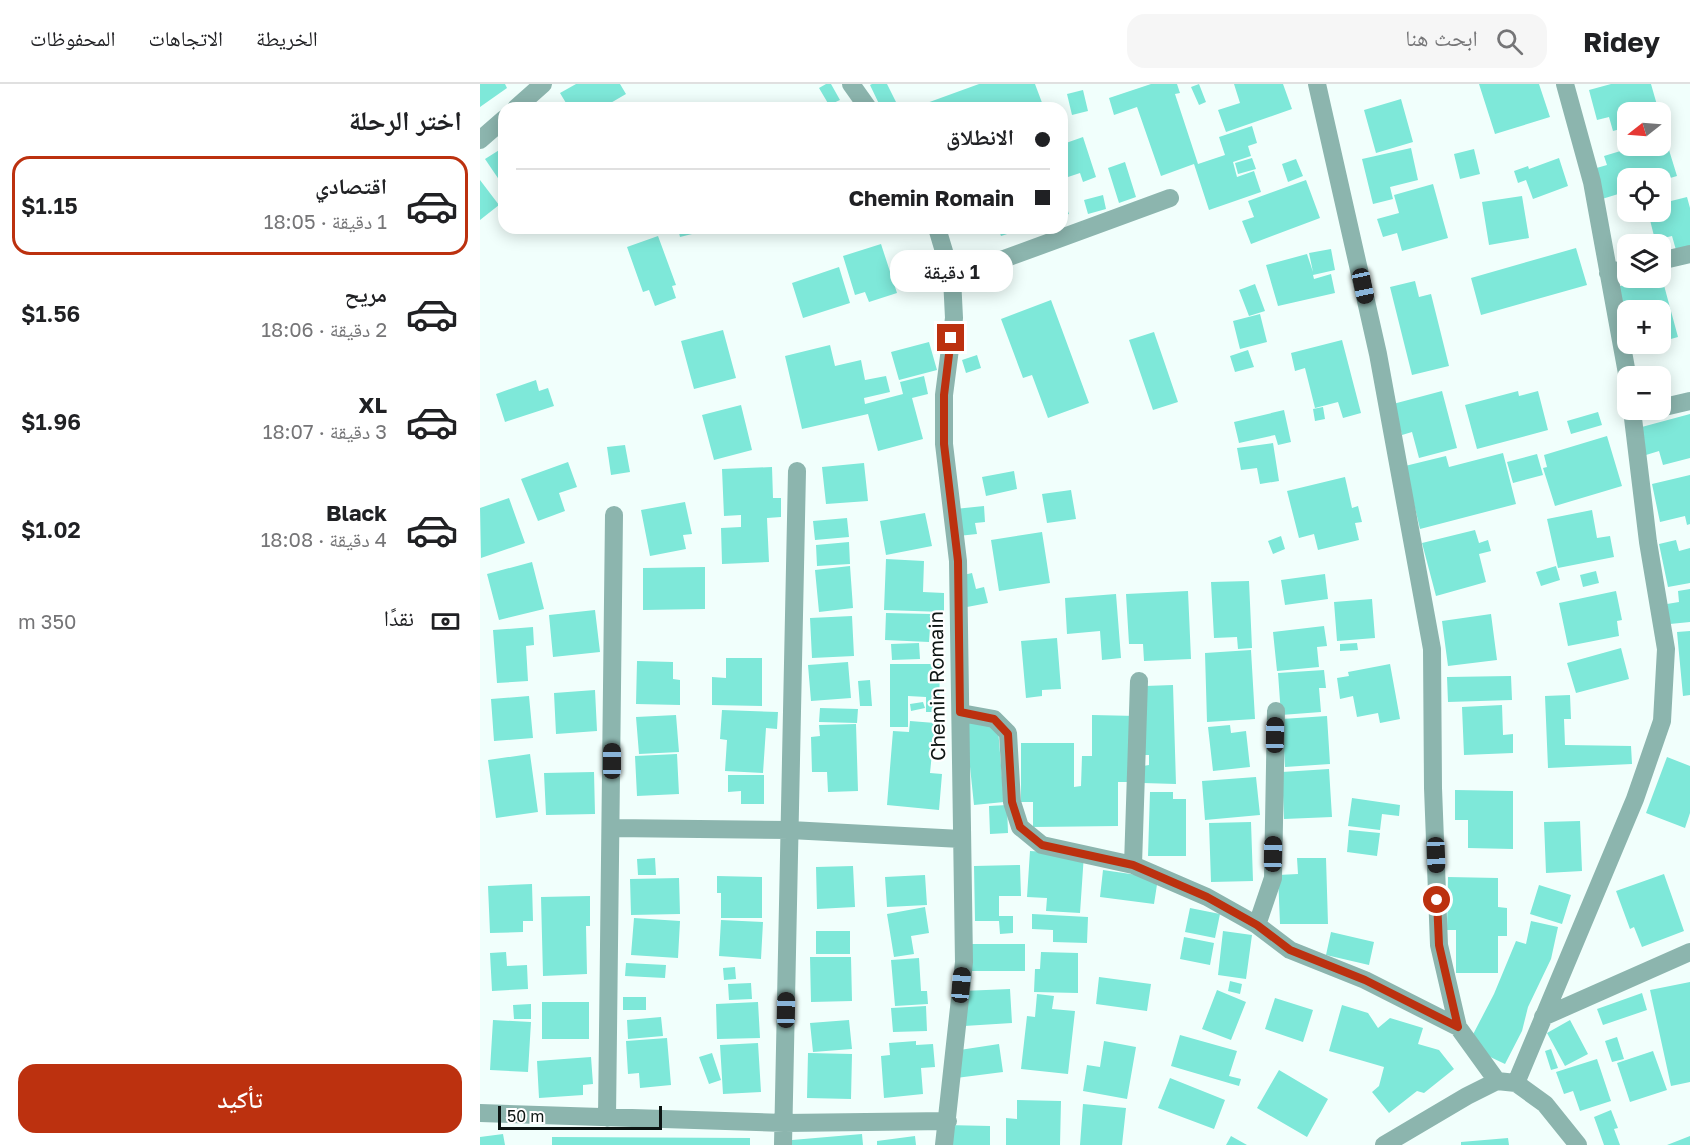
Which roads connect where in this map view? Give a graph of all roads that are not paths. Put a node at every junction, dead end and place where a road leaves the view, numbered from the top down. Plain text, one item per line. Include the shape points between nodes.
1 (543, 84) edge
2 (851, 84) edge
3 (1317, 84) edge
4 (1565, 84) edge
5 (523, 102) edge
6 (864, 102) edge
7 (498, 124) edge
8 (480, 140) edge
9 (1170, 198) dead end
10 (939, 234) edge
11 (1690, 254) edge
12 (1671, 258) edge
13 (1617, 271) edge
14 (1608, 273) junction
15 (952, 279) junction
16 (1626, 366) edge
17 (1690, 401) edge
18 (1671, 405) edge
19 (1633, 420) edge
20 (797, 471) dead end
21 (614, 515) dead end
22 (1139, 681) dead end
23 (1276, 711) dead end
24 (960, 712) junction
25 (612, 828) junction
26 (790, 830) junction
27 (961, 839) junction
28 (1133, 865) junction
29 (1257, 925) junction
30 (1690, 952) edge
31 (1543, 1017) junction
32 (1458, 1027) junction
33 (1497, 1081) junction
34 (1516, 1083) junction
35 (480, 1113) edge
36 (607, 1118) junction
37 (948, 1121) junction
38 (784, 1123) junction
39 (783, 1145) edge
40 (944, 1145) edge
41 (1384, 1145) edge
42 (1578, 1145) edge

1 - 5 street
2 - 6 street
3 - 32 street via 1378,354 1432,649 1439,945
4 - 14 street via 1592,182
7 - 8 street
9 - 15 street
10 - 15 street, Chemin Romain
11 - 12 street
13 - 14 street
14 - 16 street
15 - 24 street, Chemin Romain via 954,318 944,395 944,444 958,561
17 - 18 street
19 - 31 street via 1666,649 1662,721 1635,799
20 - 26 street
21 - 25 street
22 - 28 street
23 - 29 street via 1273,878
24 - 27 street, Chemin Romain
24 - 28 street via 994,719 1008,734 1012,802 1020,827 1042,845
25 - 26 street
25 - 36 street
26 - 27 street
26 - 38 street
27 - 37 street, Chemin Romain via 963,962
28 - 29 street via 1207,897
29 - 32 street via 1290,950 1365,980
30 - 31 street
31 - 34 street
32 - 33 street
33 - 34 street
33 - 41 street
34 - 42 street via 1545,1104
35 - 36 street
36 - 38 street
37 - 38 street
37 - 40 street, Chemin Romain
38 - 39 street

